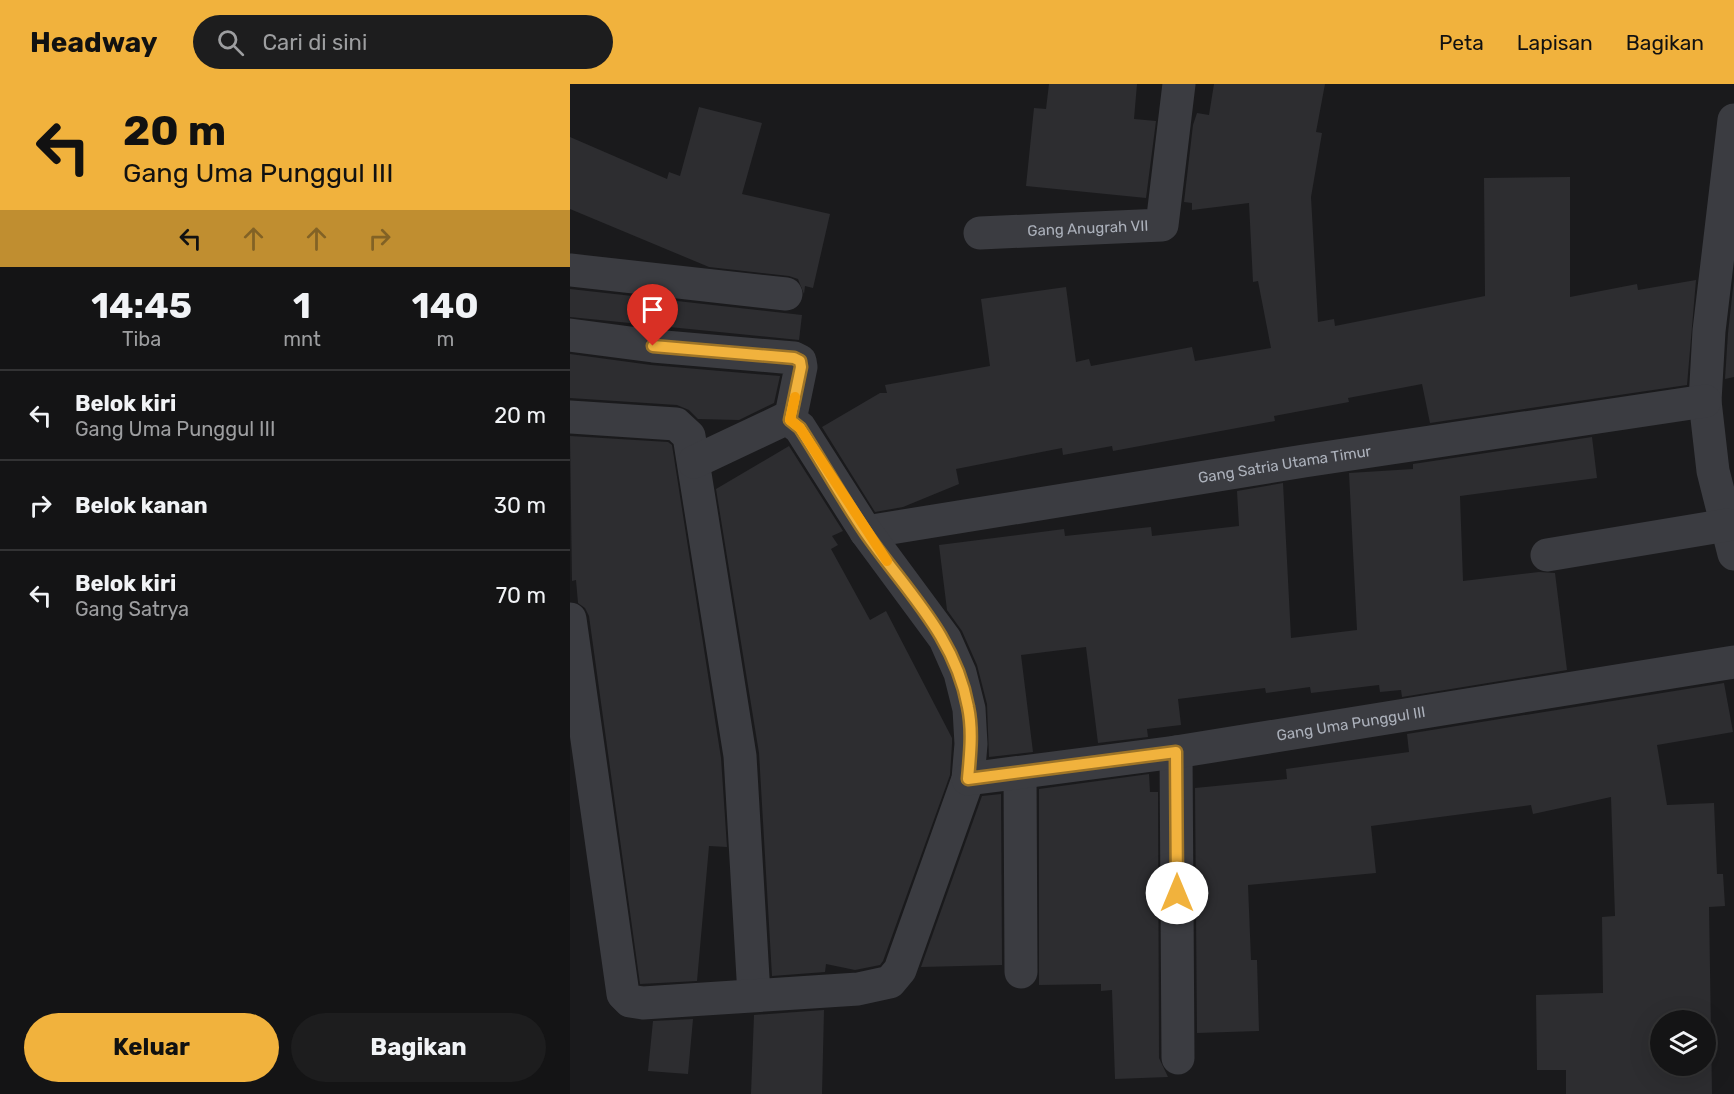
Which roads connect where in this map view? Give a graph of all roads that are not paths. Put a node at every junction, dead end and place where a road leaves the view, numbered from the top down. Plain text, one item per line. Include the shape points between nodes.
1 (1179, 84) edge
2 (1734, 120) edge
3 (980, 233) dead end
4 (570, 270) edge
5 (786, 294) dead end
6 (1721, 332) edge
7 (570, 335) edge
8 (1705, 401) junction
9 (570, 417) edge
10 (790, 420) junction
11 (694, 462) junction
12 (866, 532) junction
13 (1731, 540) edge
14 (1547, 555) dead end
15 (570, 619) edge
16 (1734, 662) edge
17 (1176, 752) junction
18 (1020, 774) junction
19 (968, 779) junction
20 (1021, 972) dead end
21 (754, 995) junction
22 (1179, 1058) dead end

1 - 3 street, Gang Anugrah VII via 1162,225
2 - 6 street
4 - 5 street
6 - 8 street
7 - 10 street via 794,358 801,367
8 - 12 street, Gang Satria Utama Timur
8 - 13 street via 1713,471
9 - 11 street via 676,424 689,436
10 - 11 street
10 - 12 street via 800,428
11 - 21 street via 740,756
12 - 19 street via 945,639 960,673 969,709
13 - 14 street
15 - 21 street via 623,994 630,1001 643,1003
16 - 17 street, Gang Uma Punggul III
17 - 18 street, Gang Uma Punggul III
17 - 22 street
18 - 19 street, Gang Uma Punggul III
18 - 20 street
19 - 21 street via 900,970 890,982 858,989

